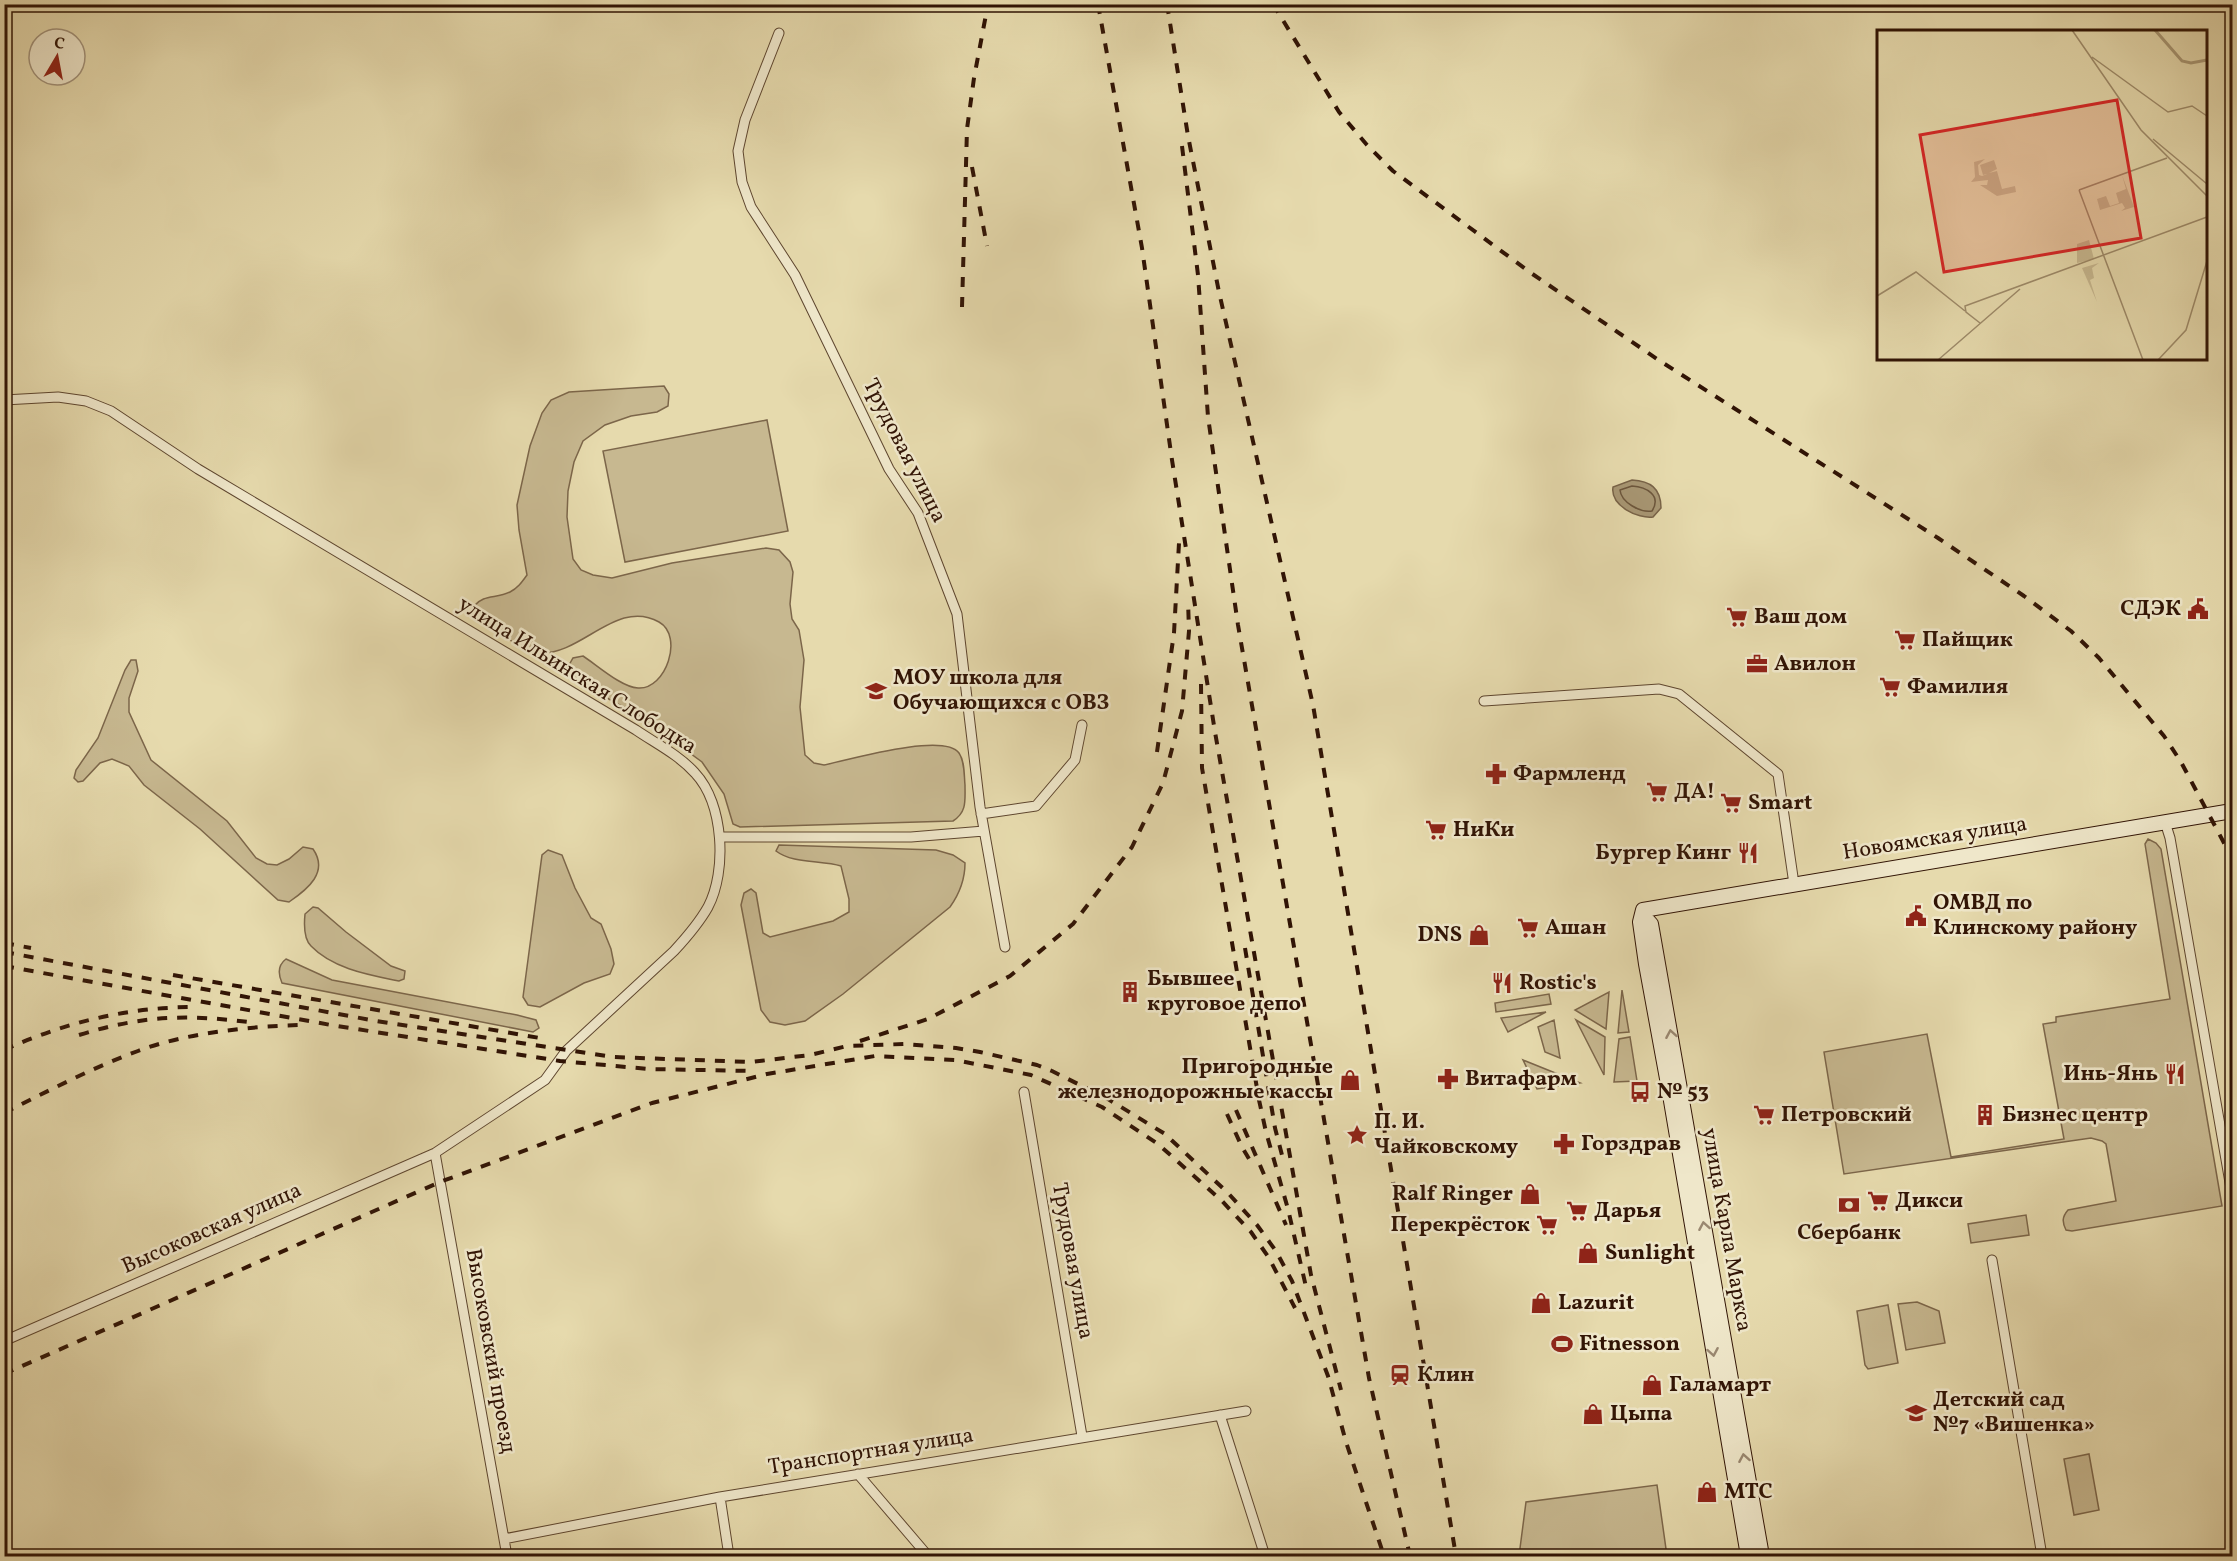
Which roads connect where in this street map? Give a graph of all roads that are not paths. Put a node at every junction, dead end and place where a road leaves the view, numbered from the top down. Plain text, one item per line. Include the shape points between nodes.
1 (779, 33) dead end
2 (4, 400) edge
3 (1484, 701) dead end
4 (1082, 725) dead end
5 (2232, 811) edge
6 (981, 814) junction
7 (2165, 822) junction
8 (984, 831) junction
9 (720, 837) junction
10 (1794, 884) junction
11 (1643, 911) junction
12 (1005, 947) dead end
13 (576, 1042) joint
14 (1024, 1092) dead end
15 (435, 1153) junction
16 (2232, 1194) edge
17 (1992, 1260) dead end
18 (4, 1341) edge
19 (1246, 1411) dead end
20 (1220, 1415) junction
21 (1082, 1436) junction
22 (858, 1474) junction
23 (720, 1497) junction
24 (504, 1539) junction
25 (507, 1557) edge
26 (729, 1557) edge
27 (928, 1557) edge
28 (1265, 1557) edge
29 (1748, 1557) edge
30 (1762, 1557) edge
31 (2042, 1557) edge

1 - 6 street, Трудовая улица via 745,120 738,151 742,182 751,207 795,275 889,469 918,513 957,614
2 - 9 street, улица Ильинская Слободка via 58,397 86,401 111,411 198,469 636,730 696,773 715,813
3 - 10 street via 1659,690 1679,694 1778,774
4 - 6 street via 1075,760 1036,806
5 - 7 street, Новоямская улица
6 - 8 street, Трудовая улица
7 - 10 street, Новоямская улица
7 - 16 street
8 - 9 street via 911,837
8 - 12 street, Трудовая улица
9 - 13 street, улица Ильинская Слободка via 715,889 707,908 674,951
10 - 11 street, Новоямская улица
11 -> 29 street, улица Карла Маркса via 1640,922 1646,964
30 -> 11 street, улица Карла Маркса via 1651,924
13 - 15 street, Высоковская улица via 545,1080
14 - 21 street, Трудовая улица
15 - 18 street, Высоковская улица
15 - 24 street, Высоковский проезд
17 - 31 street
19 - 20 street, Транспортная улица
20 - 21 street, Транспортная улица
20 - 28 street
21 - 22 street, Транспортная улица
22 - 23 street, Транспортная улица
22 - 27 street
23 - 24 street, Транспортная улица
23 - 26 street
24 - 25 street, Высоковский проезд

